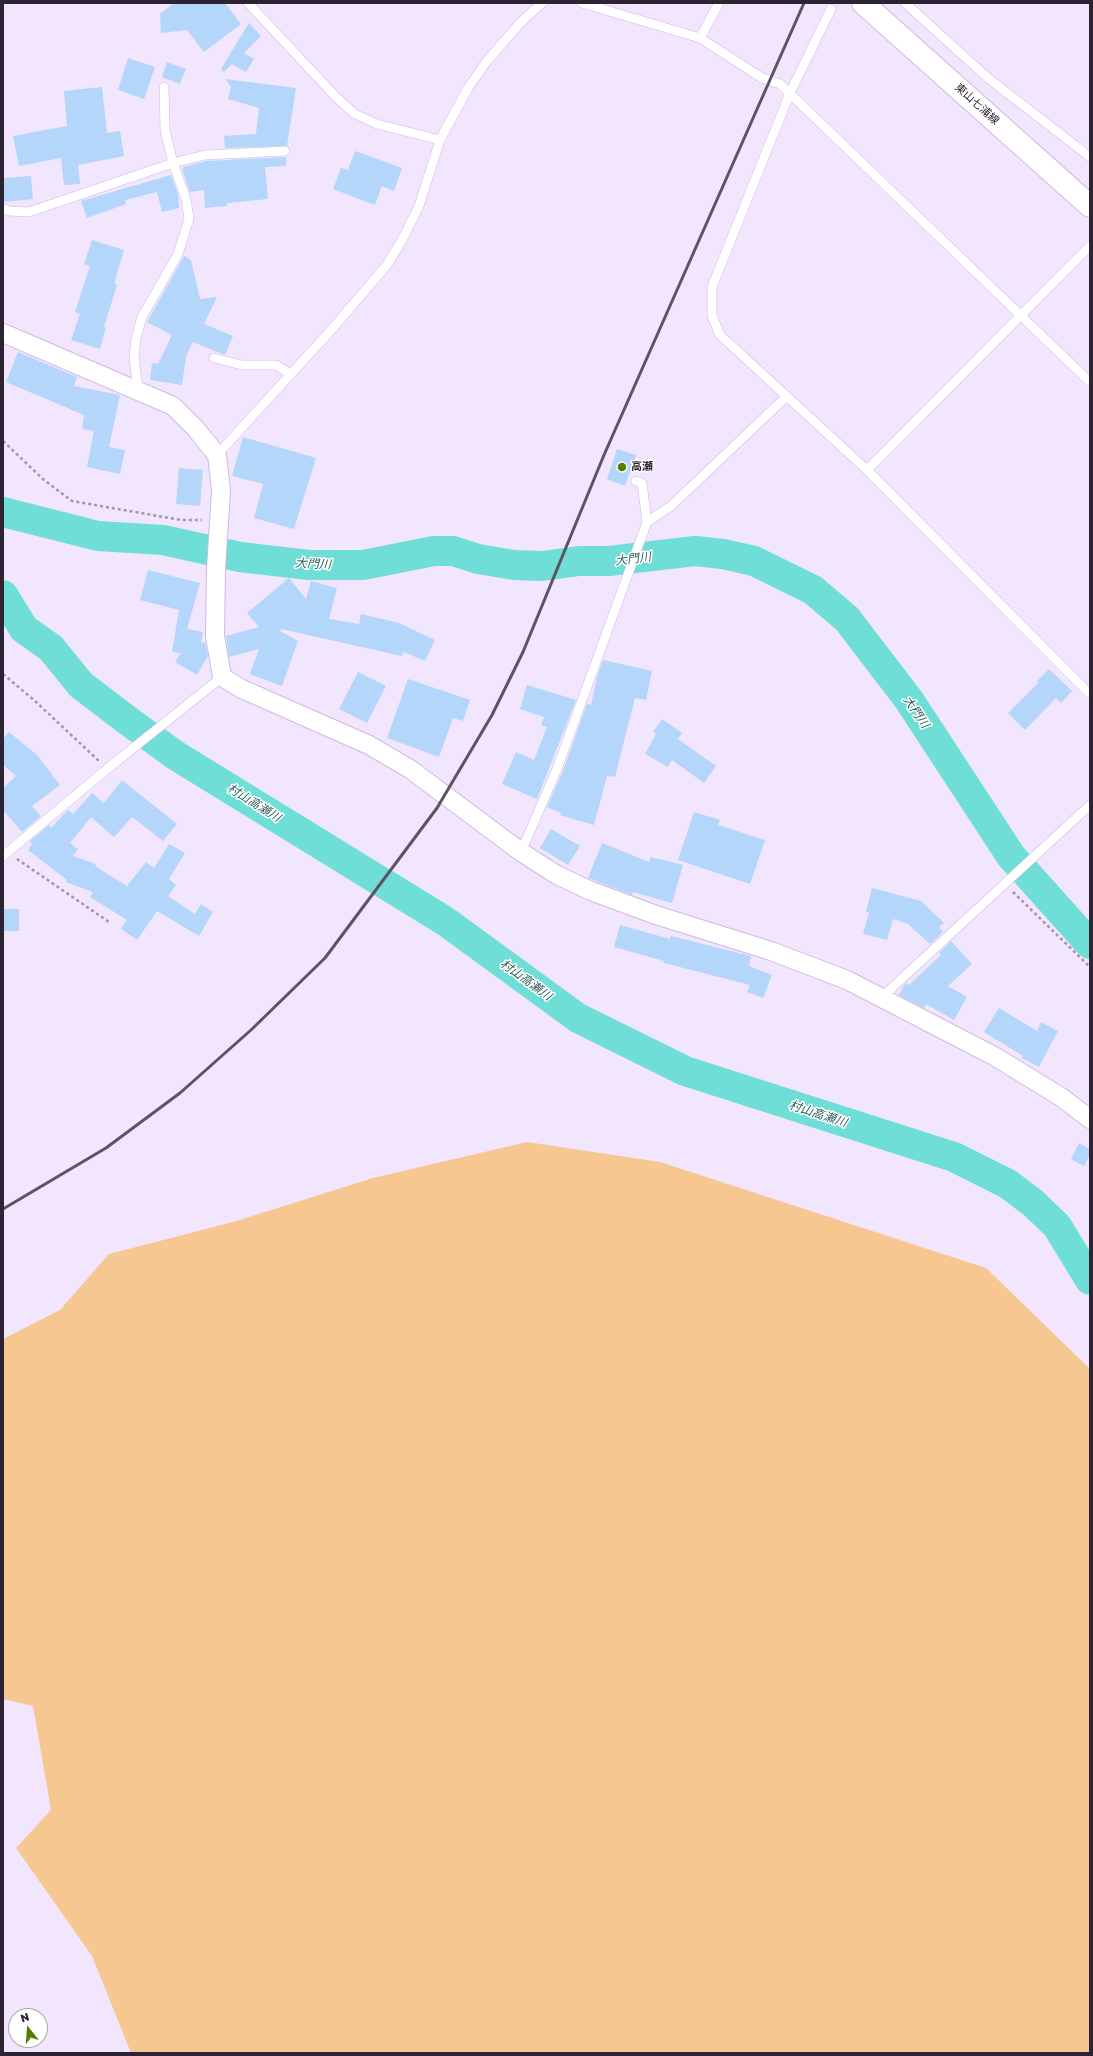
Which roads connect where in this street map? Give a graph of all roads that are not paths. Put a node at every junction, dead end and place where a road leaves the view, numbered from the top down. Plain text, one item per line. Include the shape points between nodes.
1 (248, 3) edge
2 (542, 3) edge
3 (582, 3) edge
4 (719, 3) edge
5 (863, 3) edge
6 (905, 3) edge
7 (831, 9) dead end
8 (700, 38) junction
9 (164, 87) dead end
10 (790, 93) junction
11 (440, 140) junction
12 (285, 151) dead end
13 (1090, 157) edge
14 (173, 163) junction
15 (1090, 206) edge
16 (3, 208) edge
17 (1090, 246) edge
18 (1021, 315) junction
19 (3, 333) edge
20 (214, 358) dead end
21 (290, 374) junction
22 (1090, 382) edge
23 (138, 390) junction
24 (787, 396) junction
25 (217, 455) junction
26 (868, 470) junction
27 (636, 481) dead end
28 (647, 522) junction
29 (222, 676) junction
30 (1090, 694) edge
31 (1090, 805) edge
32 (521, 852) junction
33 (6, 855) edge
34 (882, 997) junction
35 (1090, 1119) edge

1 - 11 lane via 355,114 377,124
2 - 11 lane via 521,22 487,61 468,88
3 - 8 lane
4 - 8 lane
5 - 15 main road, 東山七浦線
6 - 13 lane via 988,78
7 - 10 lane
8 - 10 lane via 762,78 780,84
9 - 14 lane via 165,130
10 - 18 lane
10 - 24 lane via 712,287 712,316 720,335
11 - 21 lane via 419,206 386,266
12 - 14 lane via 205,155
14 - 16 lane via 29,212 9,211
14 - 23 lane via 186,199 189,219 178,254 142,317 134,358
17 - 18 lane
18 - 22 lane
18 - 26 lane
19 - 23 street
20 - 21 lane via 242,365 276,365
21 - 25 lane
23 - 25 street via 173,406
24 - 26 lane
24 - 28 lane via 671,506
25 - 29 street via 221,490 215,636
26 - 30 lane
27 - 28 lane via 642,482
28 - 32 lane via 557,769
29 - 32 street via 242,688 369,746 410,769
29 - 33 lane
31 - 34 lane
32 - 34 street via 557,875 591,891 656,915 771,951 847,980
34 - 35 street via 994,1056 1061,1097

